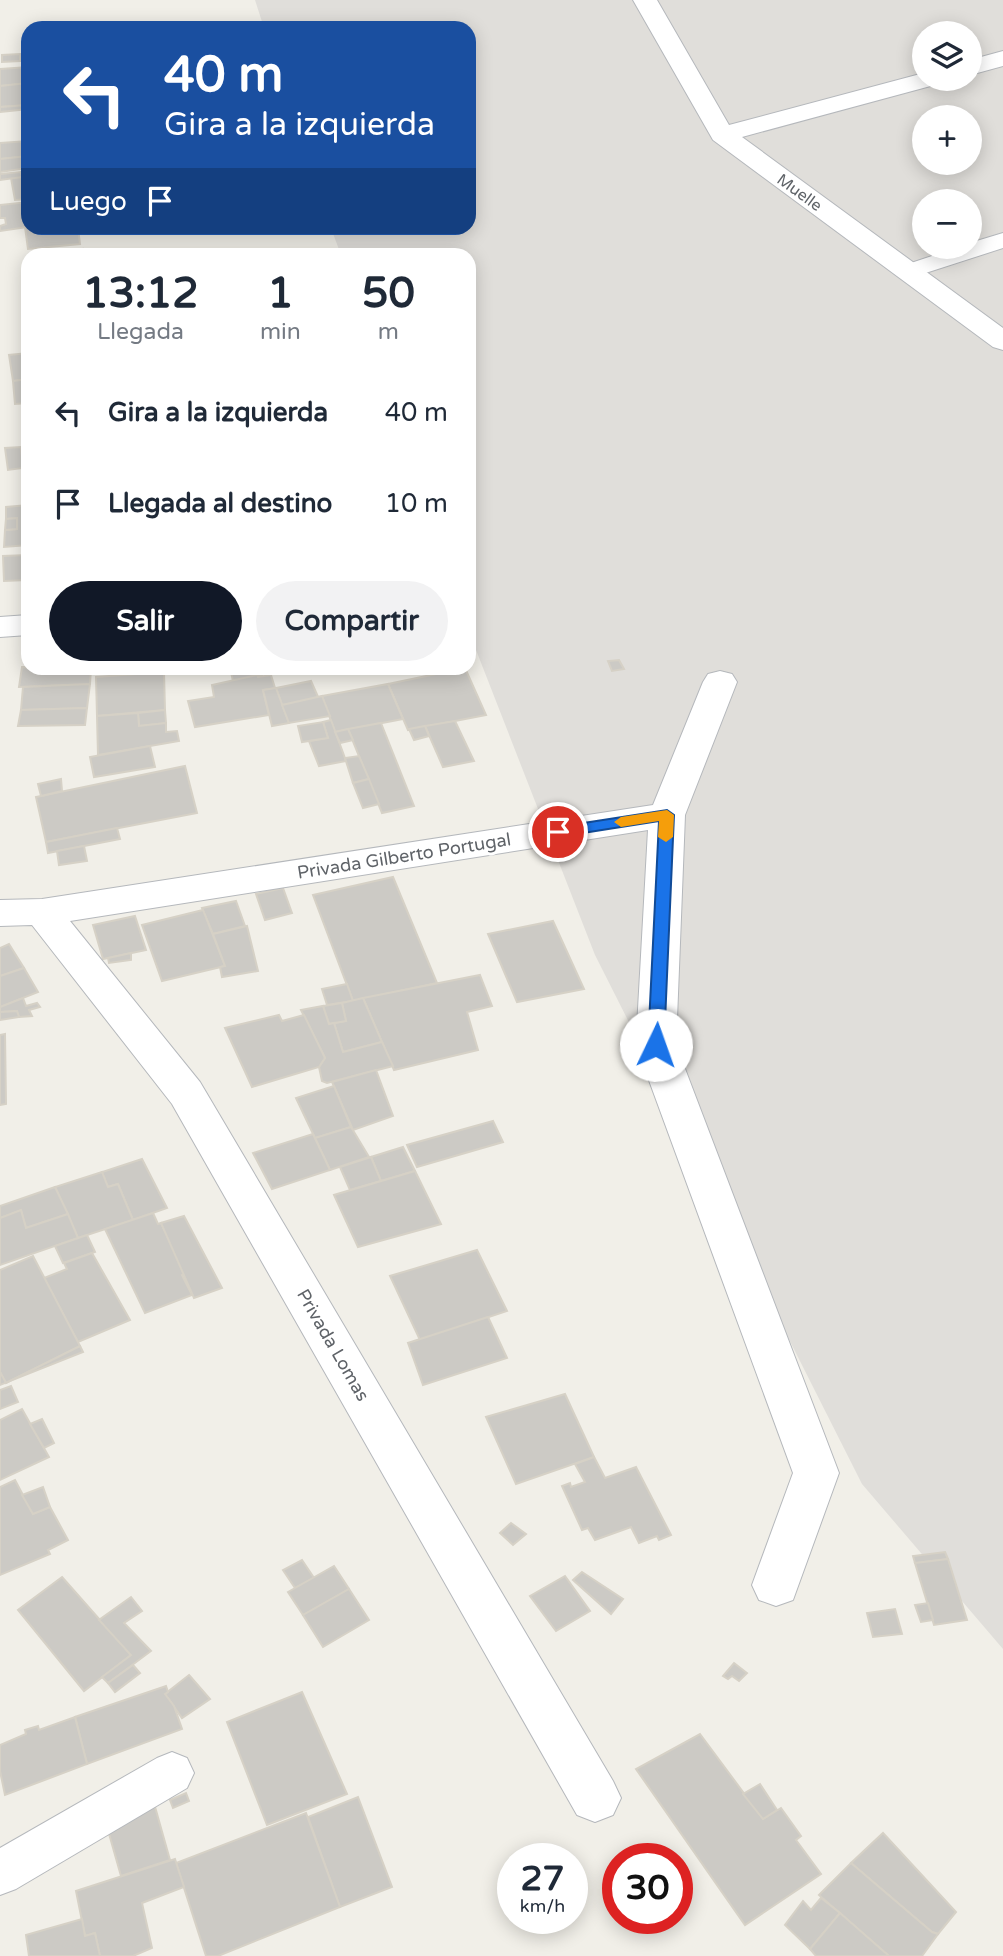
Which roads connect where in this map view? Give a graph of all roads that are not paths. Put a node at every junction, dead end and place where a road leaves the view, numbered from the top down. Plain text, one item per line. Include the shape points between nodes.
1 (645, 0) edge
2 (1003, 58) edge
3 (982, 64) edge
4 (912, 84) edge
5 (722, 135) junction
6 (1003, 240) edge
7 (909, 271) junction
8 (1003, 341) edge
9 (21, 626) edge
10 (0, 628) edge
11 (720, 682) dead end
12 (667, 815) junction
13 (43, 912) junction
14 (0, 913) edge
15 (776, 1585) dead end
16 (172, 1773) dead end
17 (595, 1798) dead end
18 (0, 1873) edge

1 - 5 street, Muelle
2 - 3 street
4 - 5 street
5 - 7 street, Muelle
6 - 7 lane
7 - 8 street, Muelle
9 - 10 street
11 - 12 street
12 - 13 street, Privada Gilberto Portugal
12 - 15 street via 656,1045 816,1473
13 - 14 street, Privada Gilberto Portugal
13 - 17 street, Privada Lomas via 186,1093
16 - 18 lane

